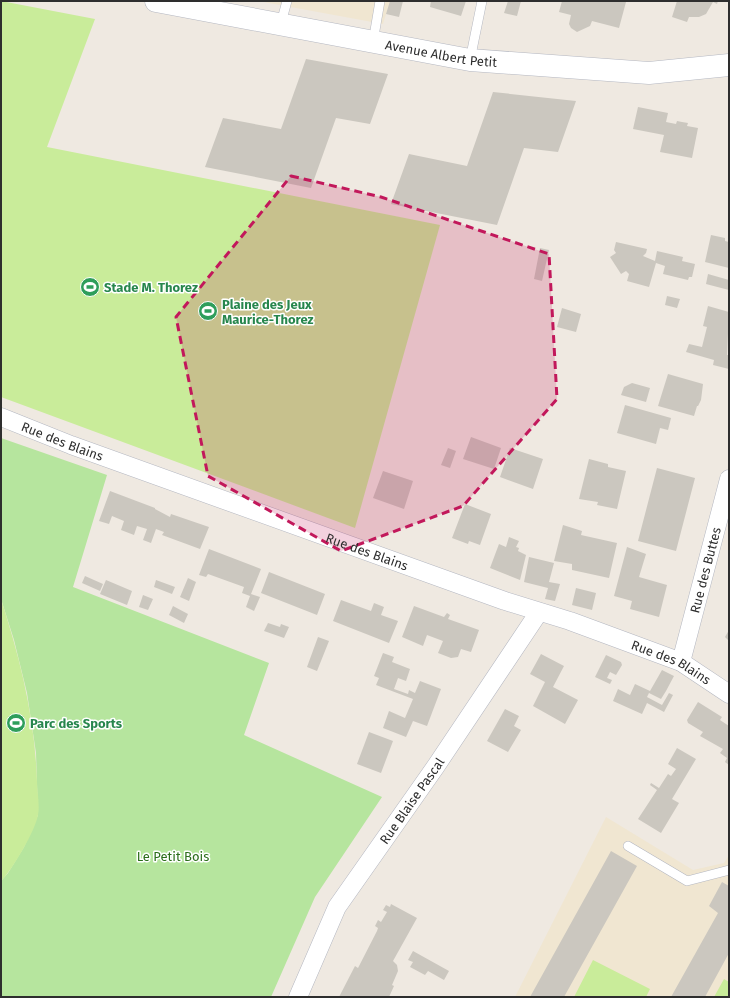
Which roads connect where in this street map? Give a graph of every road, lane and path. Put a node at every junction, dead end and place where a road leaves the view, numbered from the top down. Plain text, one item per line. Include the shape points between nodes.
1 (156, 1) edge
2 (287, 1) edge
3 (380, 1) edge
4 (482, 1) edge
5 (281, 23) junction
6 (373, 42) junction
7 (470, 60) junction
8 (729, 65) edge
9 (1, 417) edge
10 (729, 479) edge
11 (539, 612) junction
12 (681, 662) junction
13 (729, 694) edge
14 (628, 846) dead end
15 (729, 870) edge
16 (298, 997) edge

1 - 5 main road, Avenue Albert Petit
2 - 5 lane
3 - 6 lane
4 - 7 lane
5 - 6 main road, Avenue Albert Petit
6 - 7 main road, Avenue Albert Petit
7 - 8 main road, Avenue Albert Petit via 649,73
9 - 11 street, Rue des Blains via 71,445
10 - 12 street, Rue des Buttes
11 - 12 street, Rue des Blains
11 - 16 street, Rue Blaise Pascal via 436,766 337,907
12 - 13 street, Rue des Blains
14 - 15 lane via 687,881

